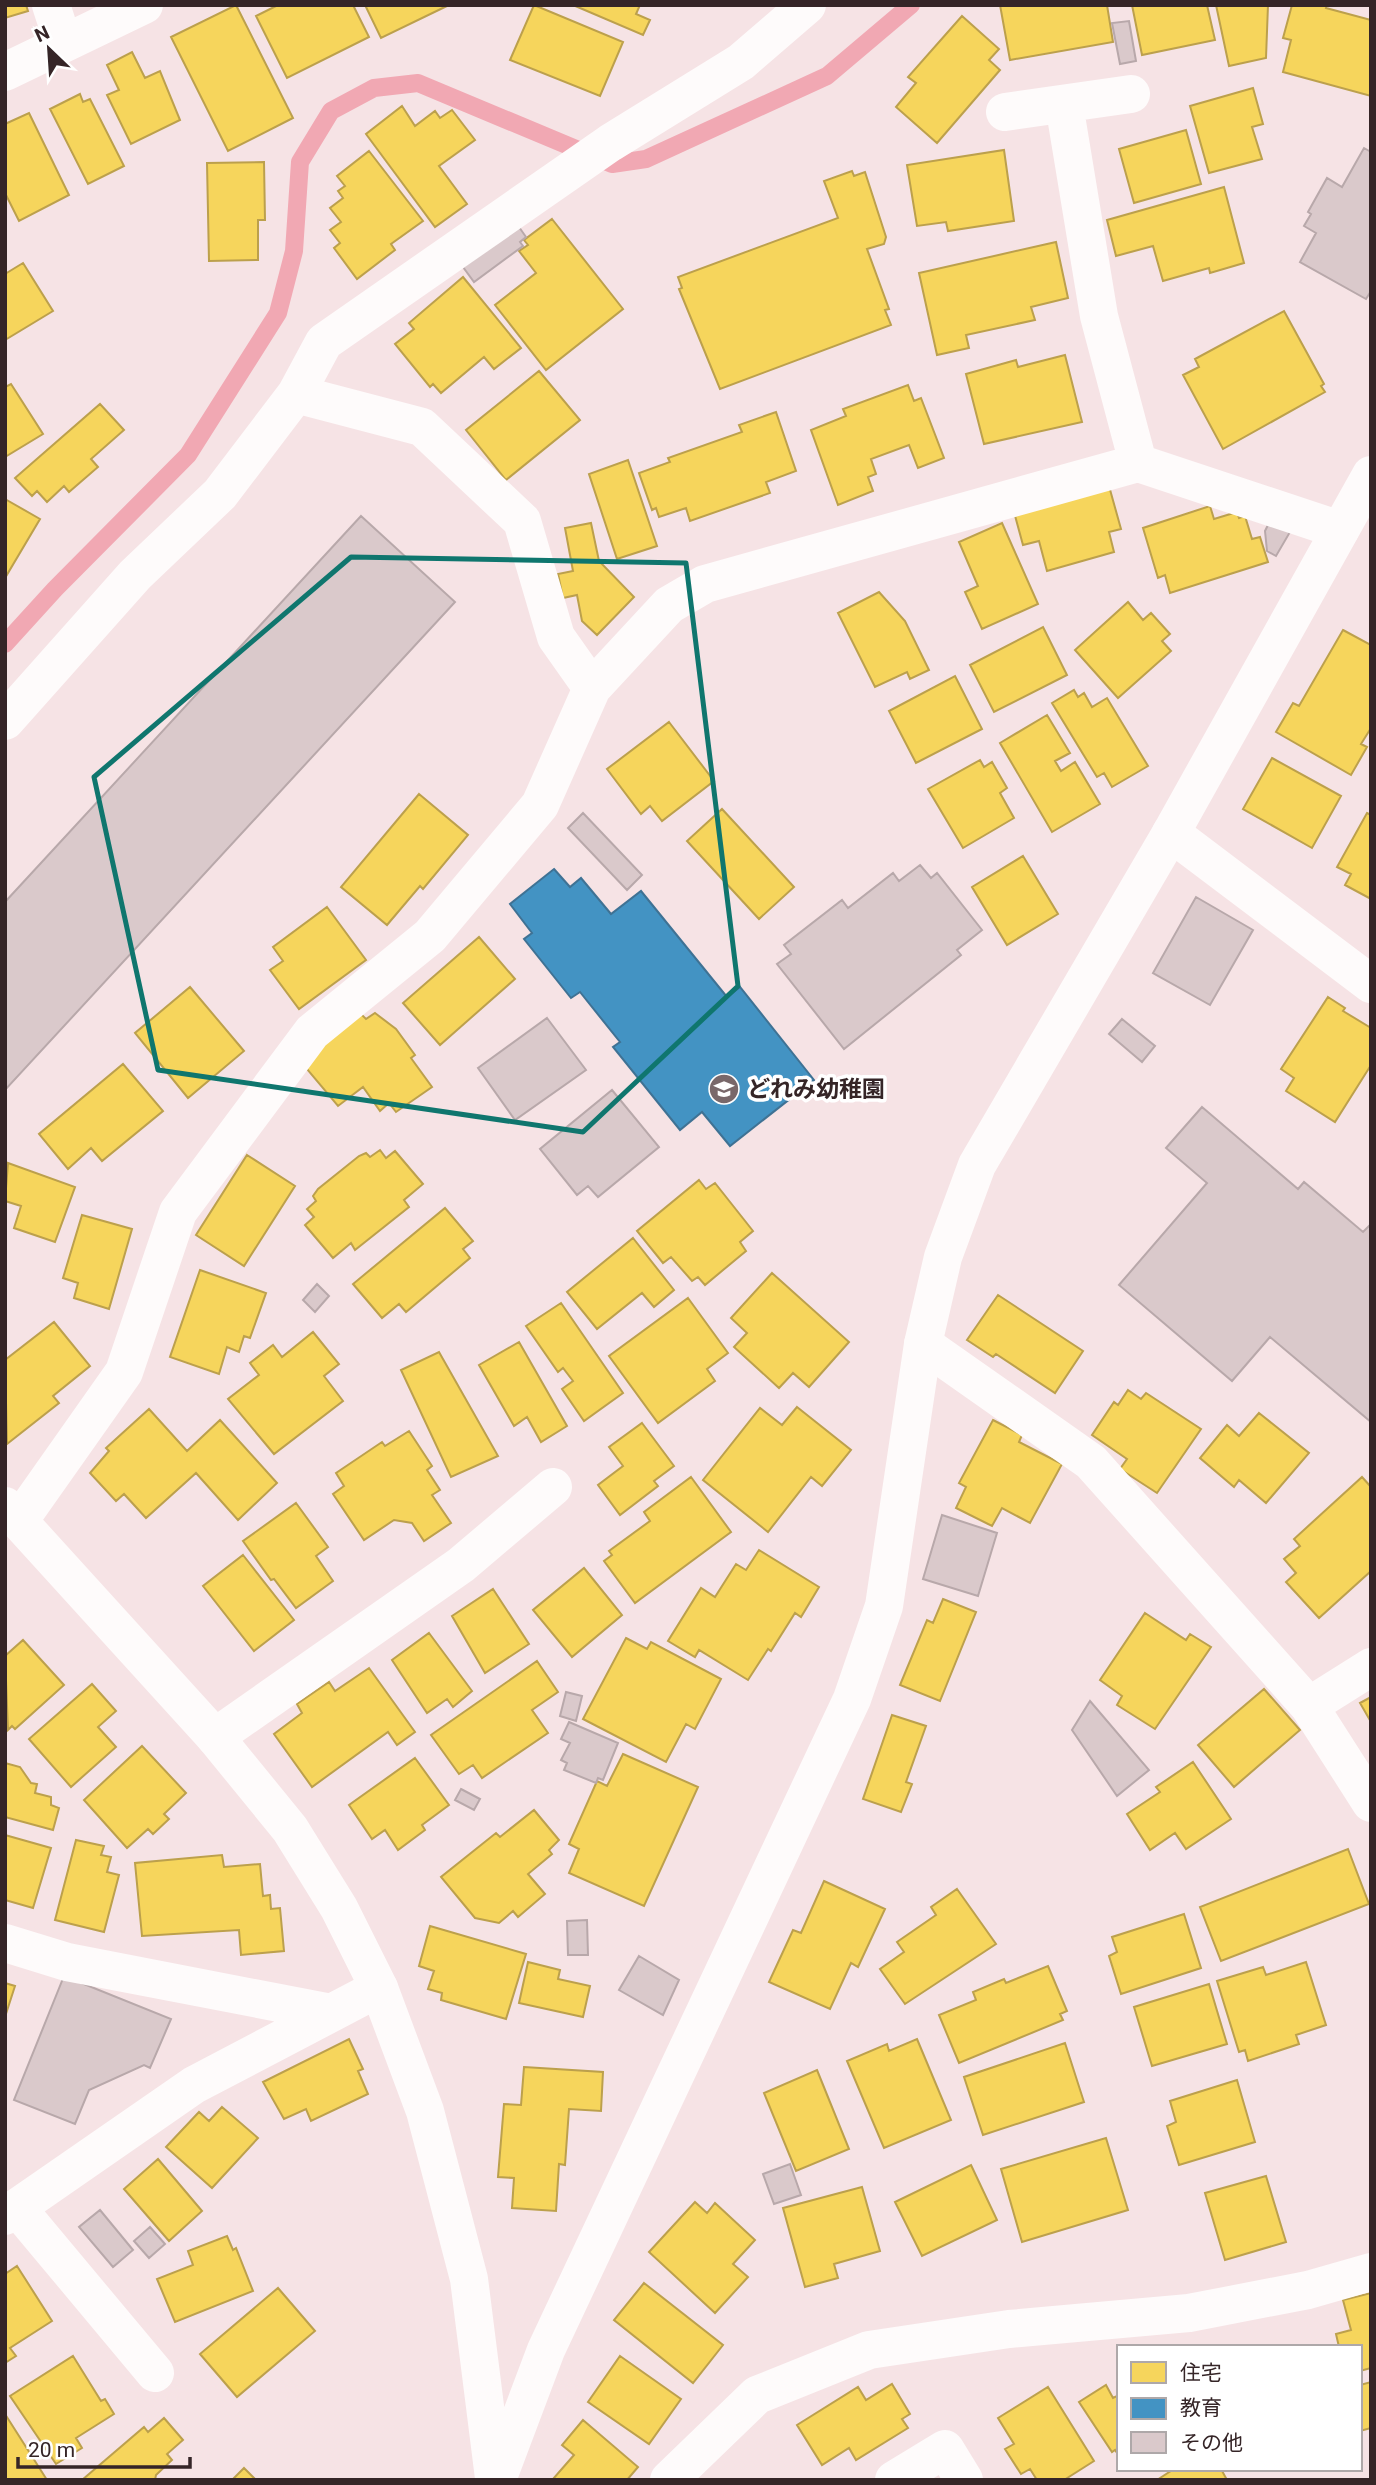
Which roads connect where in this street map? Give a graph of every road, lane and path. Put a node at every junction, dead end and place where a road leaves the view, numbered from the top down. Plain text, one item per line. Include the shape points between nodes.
1 (51, 5) edge
2 (144, 5) edge
3 (807, 5) edge
4 (63, 42) junction
5 (5, 72) edge
6 (1131, 94) dead end
7 (1064, 104) junction
8 (1005, 112) dead end
9 (296, 394) junction
10 (1138, 463) junction
11 (1371, 475) edge
12 (1340, 530) junction
13 (592, 688) junction
14 (5, 721) edge
15 (1171, 832) junction
16 (1371, 984) edge
17 (923, 1344) junction
18 (552, 1487) dead end
19 (12, 1514) edge
20 (1371, 1667) edge
21 (1309, 1706) junction
22 (215, 1737) junction
23 (1371, 1803) edge
24 (5, 1943) edge
25 (379, 1987) junction
26 (331, 2013) junction
27 (12, 2213) edge
28 (1371, 2272) edge
29 (155, 2373) dead end
30 (496, 2480) edge
31 (669, 2480) edge
32 (894, 2480) edge
33 (964, 2480) edge

1 - 4 street
2 - 4 street
3 - 9 street via 741,62 610,143 324,342
4 - 5 street
6 - 7 street
7 - 8 street
7 - 10 street via 1100,316
9 - 13 street via 422,427 522,521 556,637
9 - 14 street via 220,494 135,575
10 - 12 street
10 - 13 street via 705,584 669,605
11 - 12 street
12 - 15 street
13 - 19 street via 540,805 430,936 312,1032 178,1212 124,1373
15 - 16 street
15 - 17 street via 977,1165 943,1257
17 - 21 street via 1091,1462
17 - 30 street via 884,1606 852,1699 546,2350
18 - 22 street via 461,1564
19 - 22 street
20 - 21 street
21 - 23 street
22 - 25 street via 290,1829 339,1908
24 - 26 street via 67,1962
25 - 26 street
25 - 30 street via 425,2110 469,2279
26 - 27 street via 194,2085
27 - 29 street
28 - 31 street via 1308,2290 1189,2313 1009,2329 869,2350 757,2395
32 - 33 street via 945,2449

